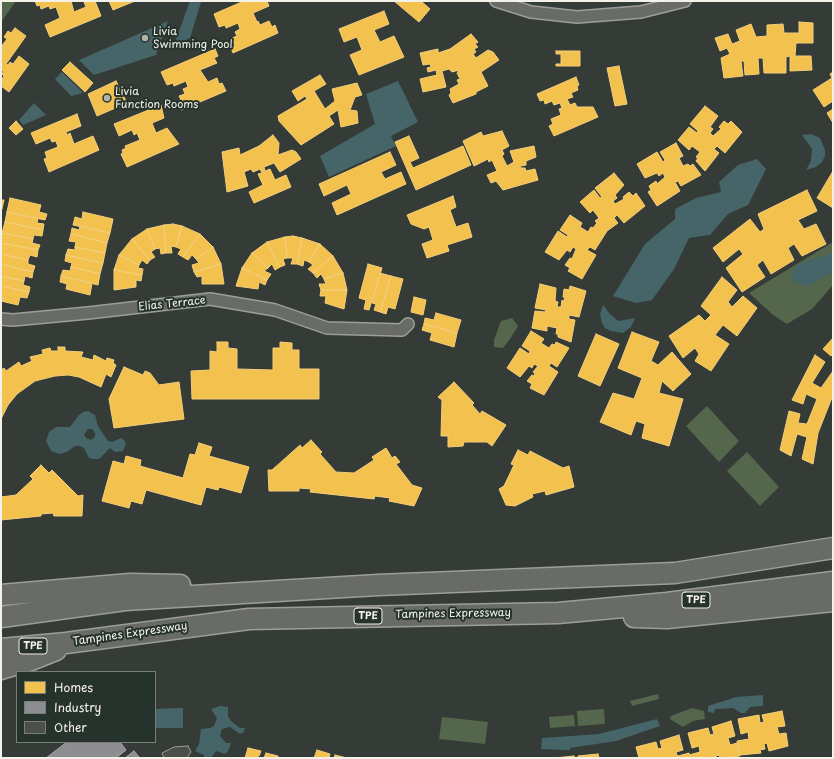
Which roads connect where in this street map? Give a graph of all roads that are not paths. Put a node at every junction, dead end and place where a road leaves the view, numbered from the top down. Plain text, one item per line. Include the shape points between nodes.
1 (496, 1) edge
2 (685, 1) edge
3 (1, 319) edge
4 (408, 324) dead end
5 (833, 536) edge
6 (833, 548) edge
7 (776, 558) junction
8 (833, 582) edge
9 (378, 585) junction
10 (1, 595) edge
11 (833, 601) edge
12 (558, 613) junction
13 (1, 617) edge
14 (66, 643) junction
15 (1, 649) edge
16 (1, 669) edge

1 - 2 street via 531,12 577,17 641,12
3 - 4 street, Elias Terrace via 88,313 210,299 275,310 328,328 402,330
5 - 7 highway via 789,548
6 - 7 highway
7 - 9 highway via 675,572
8 - 12 highway, Tampines Expressway / TPE via 667,604
9 - 10 highway via 130,584
9 - 13 highway via 125,600
11 - 12 highway via 667,618
12 - 14 highway, Tampines Expressway / TPE via 249,620
14 - 15 highway, Tampines Expressway / TPE
14 - 16 highway via 50,653

